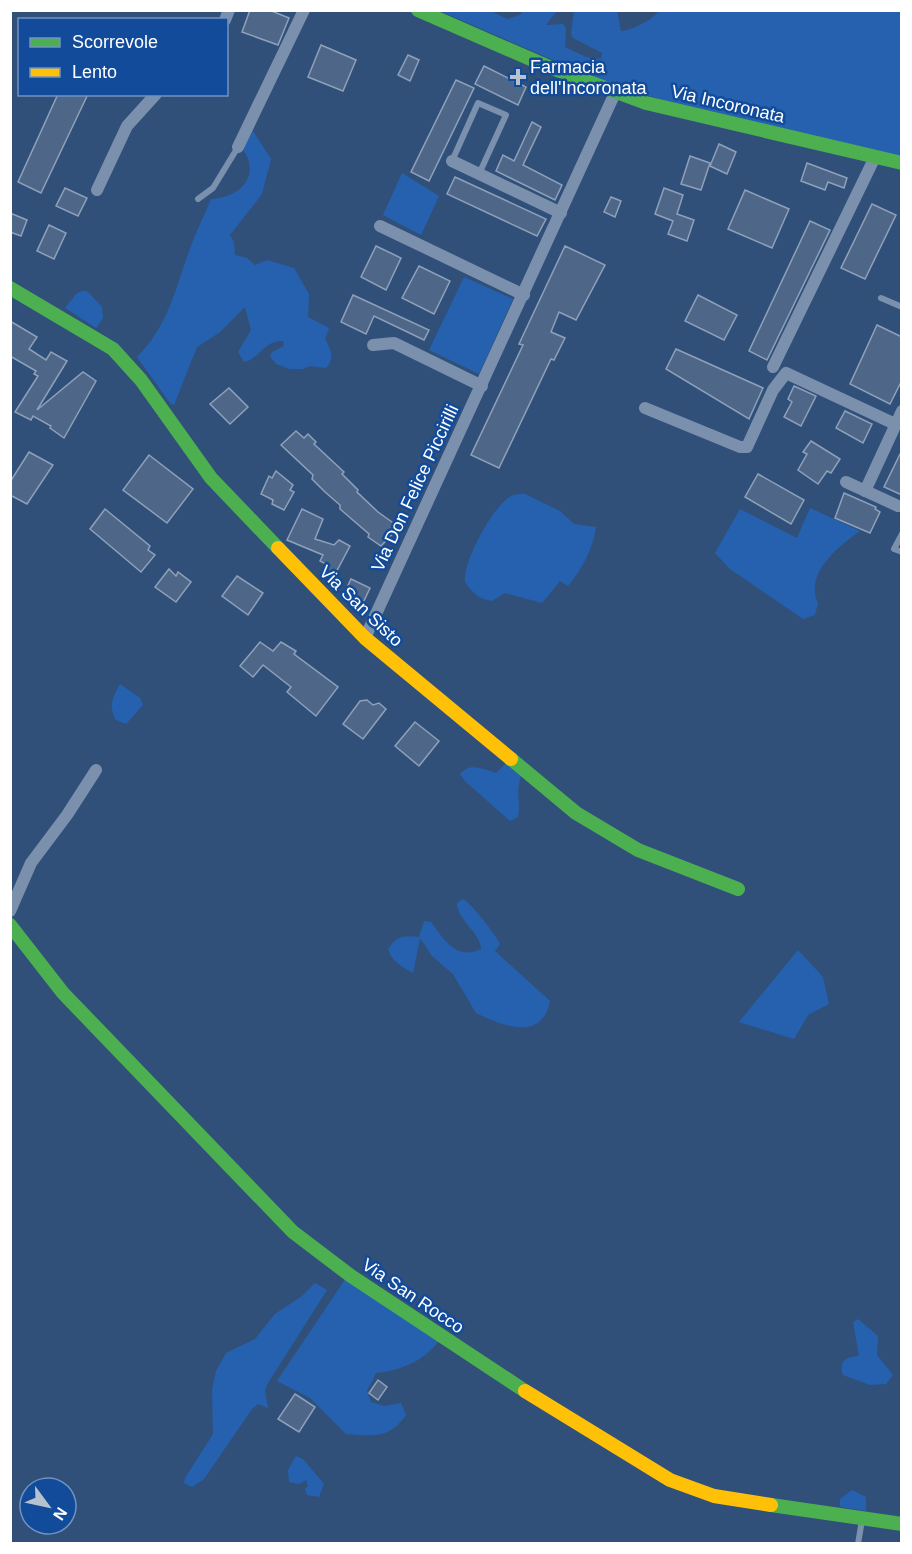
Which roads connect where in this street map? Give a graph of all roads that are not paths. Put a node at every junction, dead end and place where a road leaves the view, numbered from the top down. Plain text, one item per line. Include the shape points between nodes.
1 (304, 10) edge
2 (418, 10) edge
3 (615, 93) junction
4 (154, 96) edge
5 (238, 147) joint
6 (875, 157) junction
7 (452, 161) joint
8 (902, 163) edge
9 (479, 174) junction
10 (97, 190) dead end
11 (198, 199) dead end
12 (561, 213) junction
13 (381, 226) dead end
14 (10, 288) edge
15 (524, 295) junction
16 (881, 298) dead end
17 (902, 308) edge
18 (373, 345) dead end
19 (773, 367) dead end
20 (482, 386) junction
21 (645, 408) dead end
22 (902, 411) edge
23 (898, 426) edge
24 (846, 482) dead end
25 (865, 491) junction
26 (898, 506) dead end
27 (902, 534) edge
28 (902, 552) edge
29 (365, 638) junction
30 (96, 771) dead end
31 (738, 889) dead end
32 (10, 911) edge
33 (10, 925) edge
34 (862, 1518) junction
35 (902, 1524) edge
36 (858, 1544) edge

1 - 5 street
2 - 3 street, Via Incoronata
3 - 6 street, Via Incoronata
3 - 12 street, Via Don Felice Piccirilli
4 - 10 street via 127,126
5 - 11 lane via 213,188
6 - 8 street, Via Incoronata
6 - 19 street
7 - 9 street
7 - 9 lane via 478,103 506,115
9 - 12 street
12 - 15 street, Via Don Felice Piccirilli
13 - 15 street
14 - 29 street, Via San Sisto via 113,349 141,380 211,478
15 - 20 street, Via Don Felice Piccirilli
16 - 17 lane
18 - 20 street via 394,343
20 - 29 street, Via Don Felice Piccirilli
21 - 23 street via 747,447 773,390 786,373
22 - 23 street
23 - 25 street
24 - 25 street
25 - 26 street
27 - 28 lane via 894,549
29 - 31 street, Via San Sisto via 576,813 638,850
30 - 32 street via 31,863
33 - 34 street, Via San Rocco via 63,993 122,1056 294,1232 351,1276 553,1410 670,1480 714,1496
34 - 35 street, Via San Rocco
34 - 36 lane

